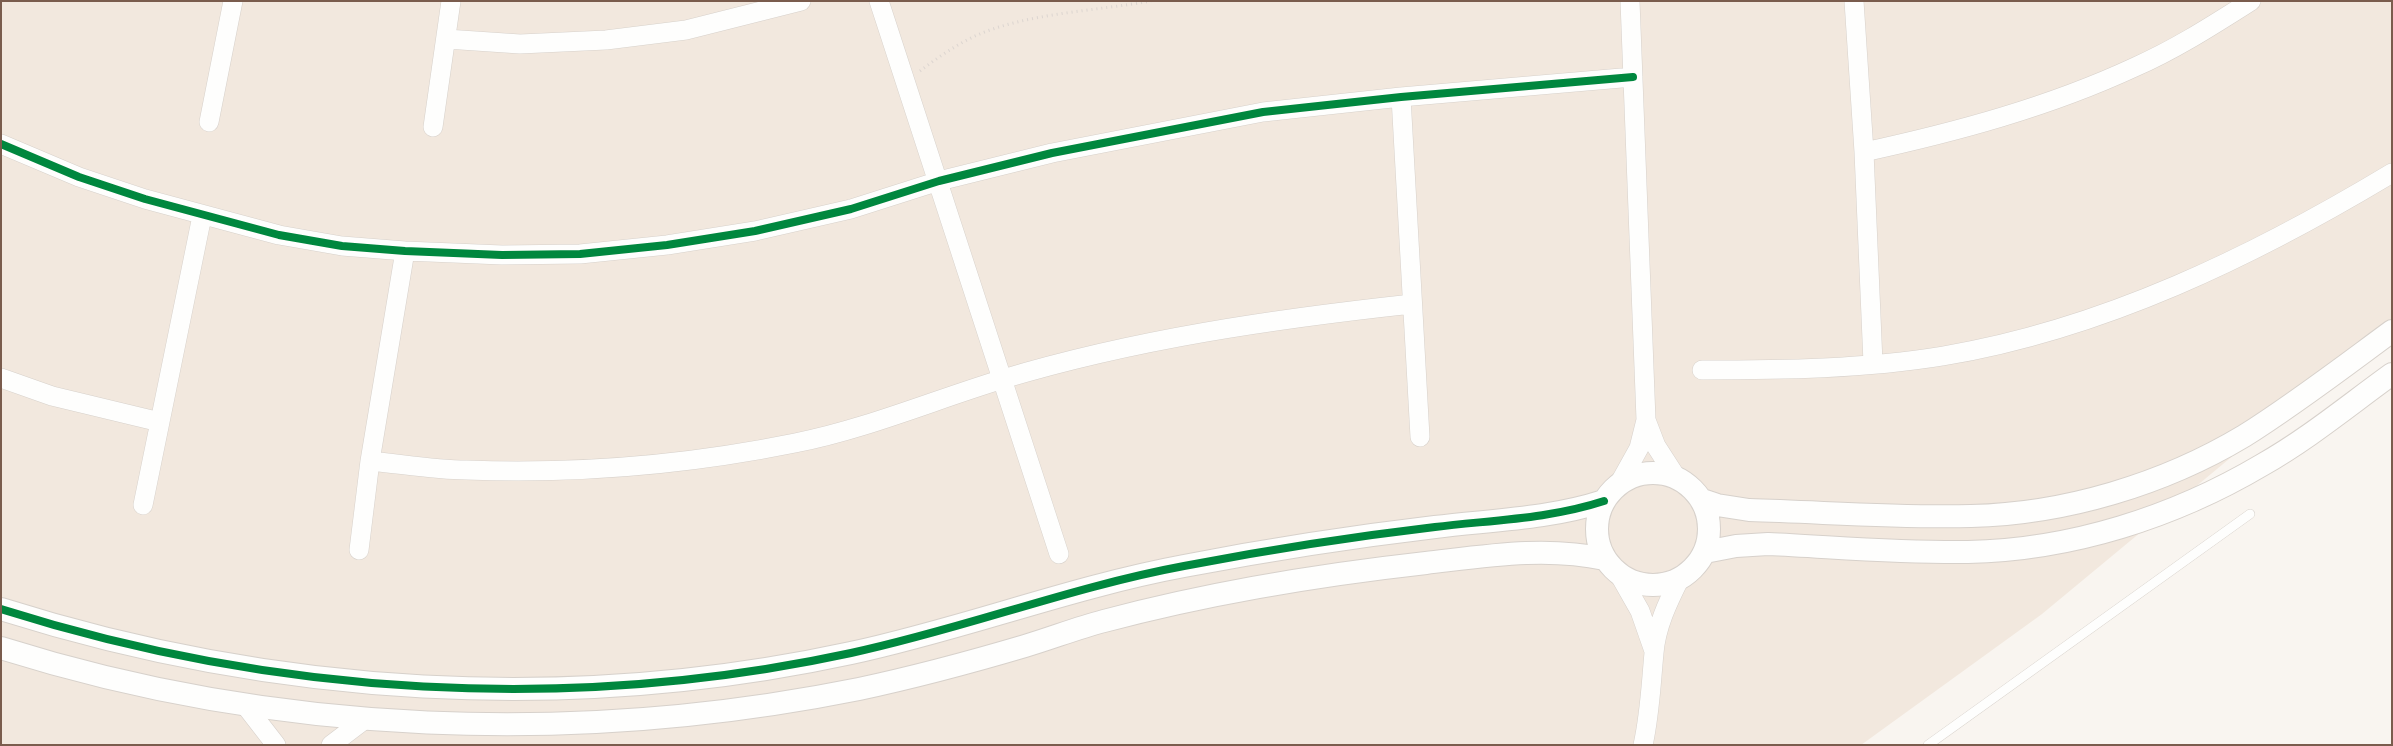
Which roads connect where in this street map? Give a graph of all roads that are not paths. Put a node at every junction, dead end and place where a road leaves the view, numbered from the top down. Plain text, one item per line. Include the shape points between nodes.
1 (451, 1) edge
2 (801, 1) edge
3 (879, 1) edge
4 (1630, 1) edge
5 (1854, 1) edge
6 (2251, 1) edge
7 (228, 2) edge
8 (446, 39) junction
9 (1633, 77) junction
10 (1401, 97) junction
11 (210, 122) dead end
12 (433, 127) dead end
13 (1, 144) edge
14 (1864, 152) junction
15 (2392, 173) edge
16 (939, 181) junction
17 (202, 216) junction
18 (405, 251) junction
19 (1412, 304) junction
20 (2392, 331) edge
21 (1873, 363) junction
22 (1702, 370) dead end
23 (2392, 374) edge
24 (1, 378) edge
25 (1003, 379) junction
26 (1646, 420) junction
27 (160, 422) junction
28 (1420, 436) dead end
29 (370, 461) junction
30 (1676, 477) junction
31 (1620, 484) junction
32 (1702, 500) junction
33 (1604, 501) junction
34 (144, 505) dead end
35 (2250, 514) dead end
36 (359, 550) dead end
37 (1705, 552) junction
38 (1059, 554) dead end
39 (1612, 567) junction
40 (1679, 580) junction
41 (1, 609) edge
42 (1, 648) edge
43 (1654, 652) junction
44 (245, 706) junction
45 (364, 720) junction
46 (276, 745) edge
47 (330, 745) edge
48 (1643, 745) edge
49 (1928, 745) edge

1 - 8 street
2 - 8 street via 686,30 606,40 520,44
3 - 16 street
4 - 9 street
5 - 14 street
6 - 14 street via 2200,34 2144,63 2066,96 1925,139
7 - 11 street
8 - 12 street
9 - 10 street
9 - 26 street
10 - 16 street via 1263,112 1052,153
10 - 19 street
13 - 17 street via 79,177
14 - 21 street
15 - 21 street via 2265,244 2108,313 2026,337 1943,356
16 - 18 street via 832,213 755,231 667,245 580,254
16 - 25 street
17 - 18 street via 342,246
17 - 27 street
18 - 29 street
19 - 25 street via 1253,323 1172,338
19 - 28 street
20 - 32 street via 2243,436 2170,473 2092,498 2053,507 1972,516 1749,510
21 - 22 street via 1821,368
23 - 37 street via 2296,443 2229,484 2158,515 2093,534 2045,544 1968,552 1768,544
24 - 27 street via 52,396
25 - 29 street via 903,414 796,443 690,460 582,470 464,470
25 - 38 street
26 - 30 street via 1656,446
26 - 31 street via 1639,448
27 - 34 street
29 - 36 street
30 - 31 street via 1647,474
30 - 32 street
31 - 33 street
32 - 37 street via 1710,524
33 - 39 street via 1596,530 1600,550
33 - 41 street via 1547,516 1326,541 1218,559 1092,586 855,652 734,674 613,686 491,690 430,688 287,675 140,648
35 - 49 lane
37 - 40 street via 1696,567
39 - 40 street via 1642,585 1661,585
39 - 43 street via 1640,611
39 - 45 street via 1568,553 1531,552 1398,566 1254,588 1102,621 942,669 861,688 738,710 551,725 489,726
40 - 43 street via 1664,615
42 - 44 street via 135,684
43 - 48 street via 1651,701
44 - 45 street
44 - 46 street
45 - 47 street

